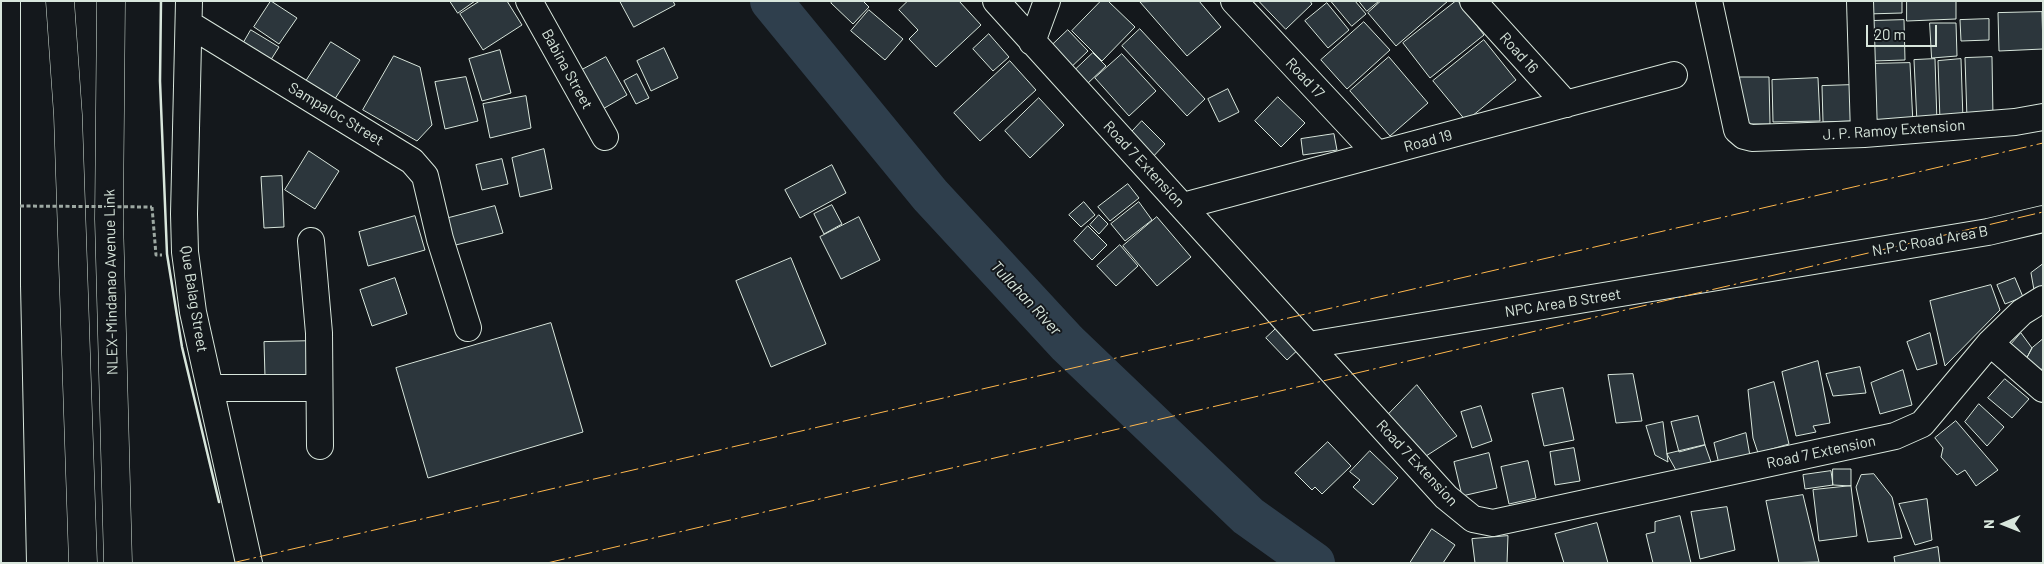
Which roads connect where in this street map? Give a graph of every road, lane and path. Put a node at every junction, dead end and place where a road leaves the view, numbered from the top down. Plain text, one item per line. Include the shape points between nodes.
1 (60, 1) edge
2 (71, 1) edge
3 (111, 1) edge
4 (529, 1) edge
5 (996, 1) edge
6 (1047, 1) edge
7 (1473, 1) edge
8 (1709, 1) edge
9 (1860, 1) edge
10 (1235, 2) edge
11 (5, 11) edge
12 (189, 13) edge
13 (1032, 42) junction
14 (1674, 75) dead end
15 (1566, 104) junction
16 (68, 115) junction
17 (2043, 117) edge
18 (1864, 134) junction
19 (604, 137) dead end
20 (1377, 154) junction
21 (20, 206) dead end
22 (1183, 206) junction
23 (2043, 219) edge
24 (311, 240) dead end
25 (156, 255) dead end
26 (1816, 260) joint
27 (4, 285) edge
28 (2043, 299) edge
29 (468, 328) dead end
30 (1990, 343) junction
31 (1309, 345) junction
32 (210, 388) junction
33 (319, 388) junction
34 (2043, 389) edge
35 (320, 446) dead end
36 (13, 563) edge
37 (83, 563) edge
38 (118, 563) edge
39 (249, 563) edge

1 - 16 highway
2 - 16 highway
3 - 38 highway, NLEX-Mindanao Avenue Link via 109,219
4 - 19 street, Babina Street
5 - 13 street, Road 7 Extension
6 - 13 street
7 - 15 street, Road 16
8 - 18 street, J. P. Ramoy Extension via 1737,130 1752,138
9 - 18 street
10 - 20 street, Road 17
11 - 27 street
12 - 29 street, Sampaloc Street via 412,161 425,176 440,239
12 - 32 street, Que Balag Street via 185,252 193,312
13 - 22 street, Road 7 Extension
14 - 15 street, Road 19
15 - 20 street, Road 19
16 - 37 highway
17 - 18 street, J. P. Ramoy Extension
20 - 22 street, Road 19
21 - 25 path, bridge via 152,207
22 - 31 street, Road 7 Extension
23 - 26 street, N.P.C Road Area B via 1988,232
24 - 33 street via 319,333
26 - 31 street, NPC Area B Street
27 - 36 street
28 - 30 street, Road 7 Extension via 2022,312
30 - 31 street, Road 7 Extension via 1922,424 1895,436 1493,523 1473,519 1446,497
30 - 34 street
32 - 33 street
32 - 39 street, Que Balag Street
33 - 35 street

